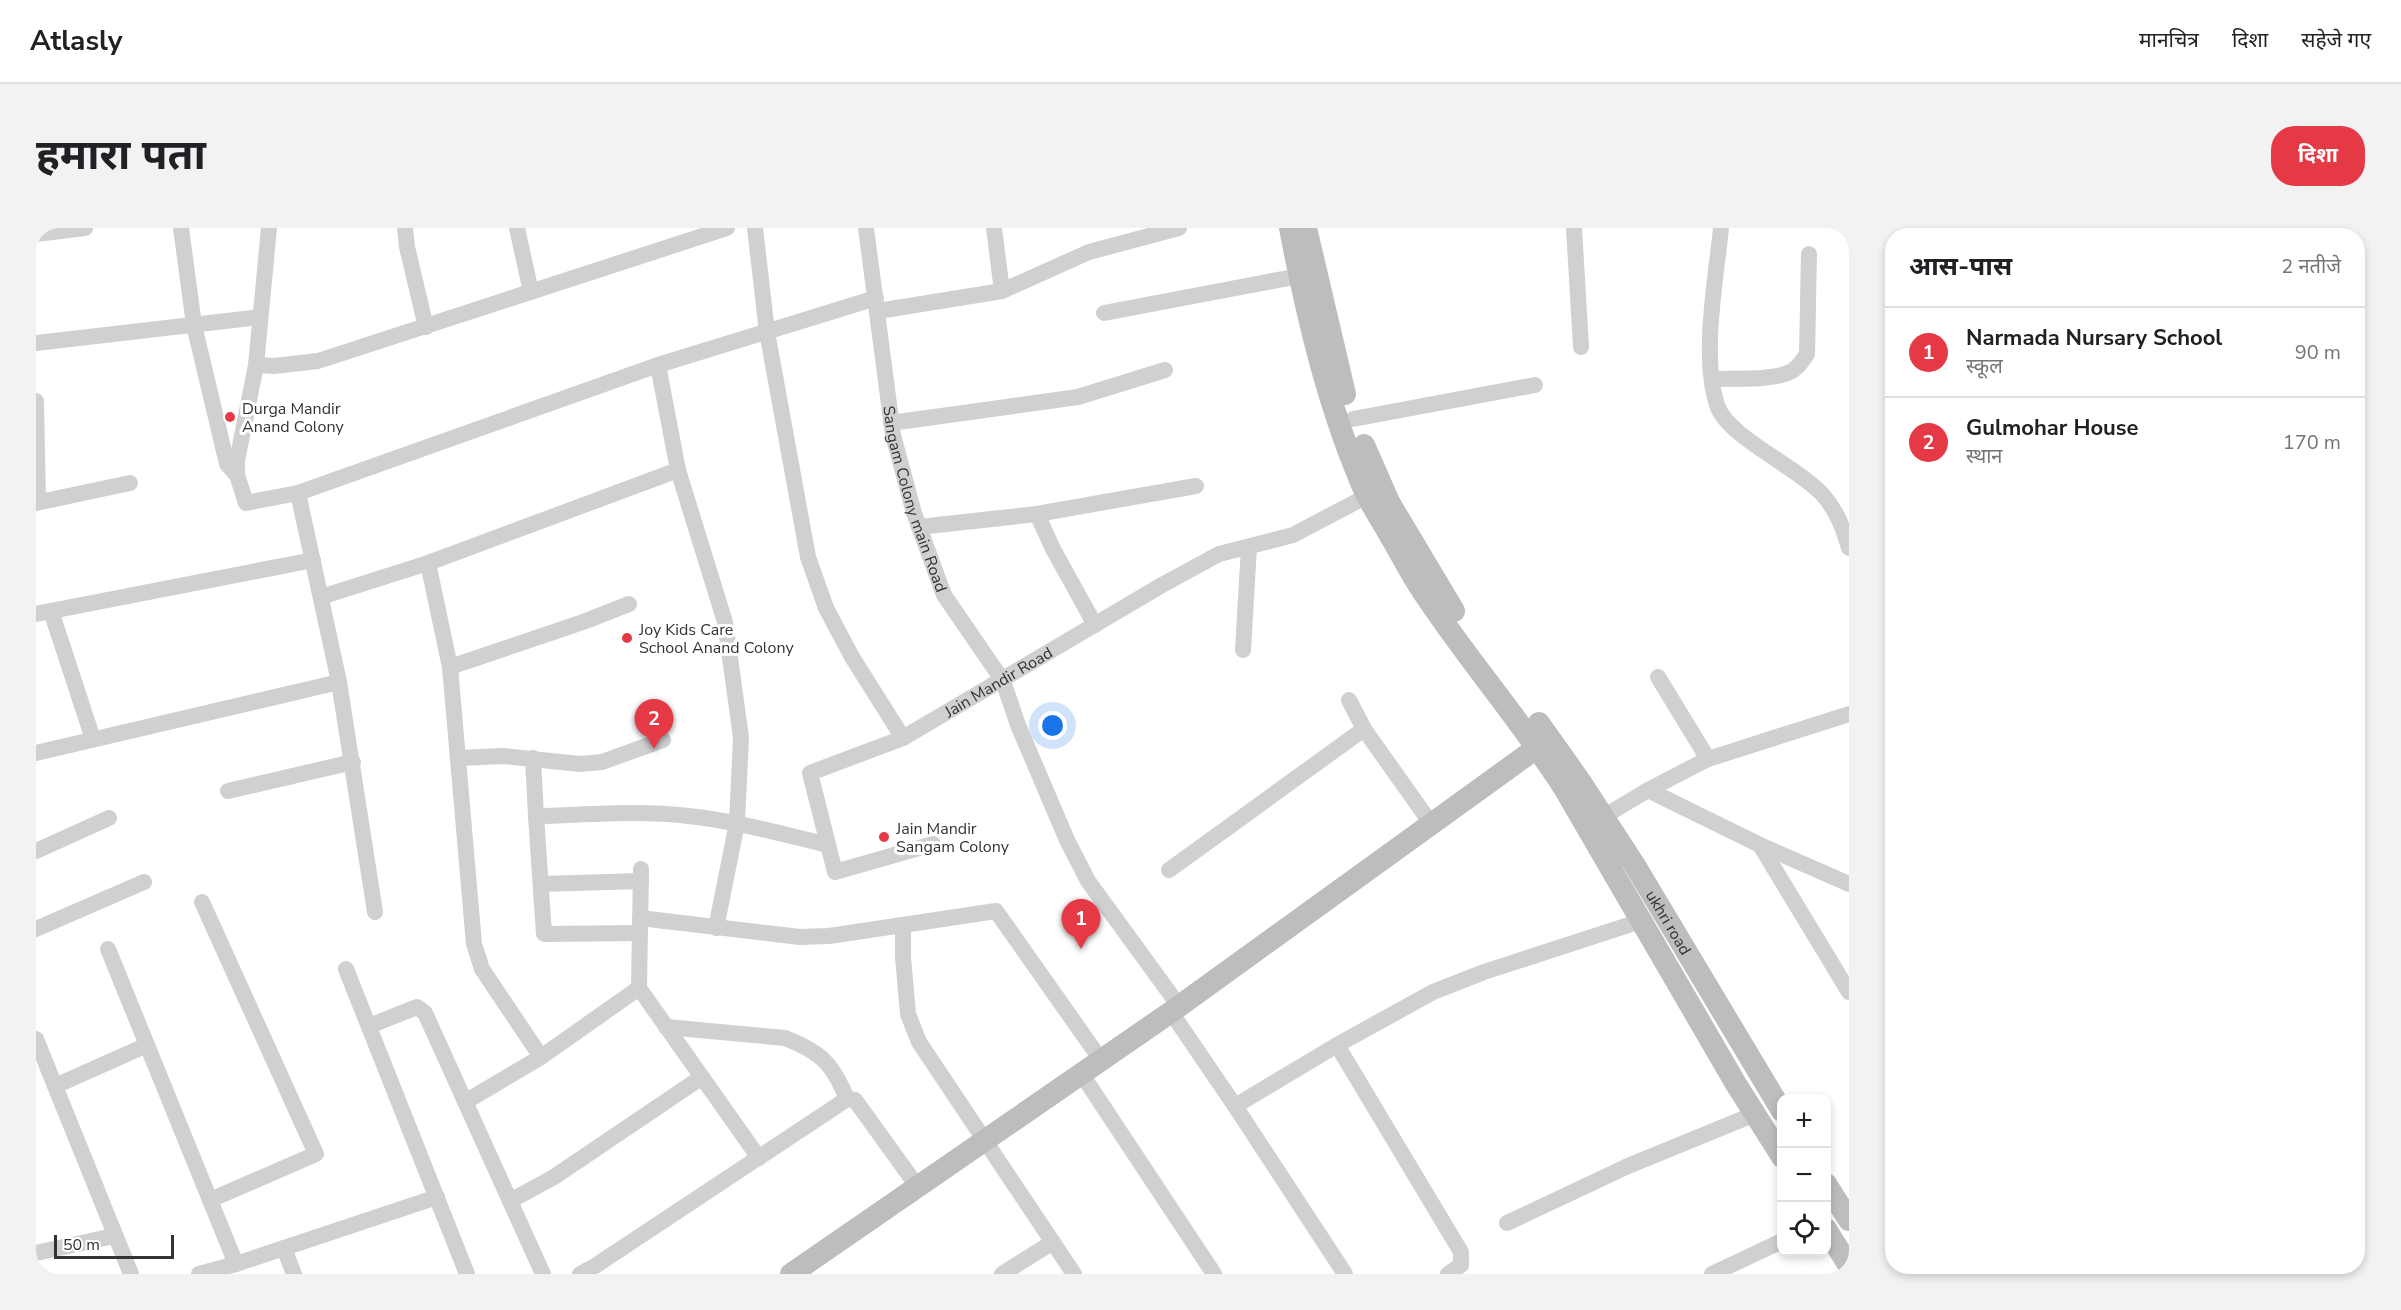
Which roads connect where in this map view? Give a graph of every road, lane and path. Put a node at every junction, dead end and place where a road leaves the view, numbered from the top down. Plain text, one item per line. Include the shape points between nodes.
1 (85, 228) edge
2 (181, 228) edge
3 (268, 228) edge
4 (405, 228) edge
5 (517, 228) edge
6 (727, 228) edge
7 (755, 228) edge
8 (866, 228) edge
9 (993, 228) edge
10 (1179, 228) edge
11 (1290, 228) edge
12 (1306, 228) edge
13 (1574, 228) edge
14 (1720, 228) edge
15 (36, 234) edge
16 (1809, 254) dead end
17 (1299, 276) junction
18 (1002, 291) junction
19 (531, 292) junction
20 (877, 305) junction
21 (1104, 313) dead end
22 (260, 317) junction
23 (194, 325) junction
24 (426, 327) junction
25 (767, 332) junction
26 (36, 343) edge
27 (1581, 346) dead end
28 (256, 365) junction
29 (658, 365) junction
30 (1165, 370) dead end
31 (1712, 379) junction
32 (1534, 385) dead end
33 (36, 401) edge
34 (1353, 419) junction
35 (891, 423) junction
36 (678, 470) junction
37 (237, 475) junction
38 (130, 483) dead end
39 (1196, 486) dead end
40 (298, 493) junction
41 (1367, 496) junction
42 (37, 503) edge
43 (1037, 514) junction
44 (919, 527) junction
45 (1249, 546) junction
46 (1849, 548) edge
47 (313, 560) junction
48 (428, 563) junction
49 (321, 597) junction
50 (629, 604) dead end
51 (43, 612) edge
52 (1095, 625) junction
53 (1243, 650) dead end
54 (450, 667) junction
55 (1658, 677) dead end
56 (1003, 681) junction
57 (339, 682) junction
58 (1349, 700) dead end
59 (1849, 714) edge
60 (1364, 729) junction
61 (903, 738) junction
62 (93, 739) junction
63 (663, 740) dead end
64 (1544, 742) junction
65 (36, 753) edge
66 (459, 758) junction
67 (533, 758) junction
68 (1708, 759) junction
69 (353, 762) junction
70 (1648, 790) junction
71 (228, 791) dead end
72 (536, 816) junction
73 (1604, 817) junction
74 (109, 818) dead end
75 (737, 823) junction
76 (1432, 825) junction
77 (828, 844) junction
78 (933, 844) dead end
79 (1760, 845) junction
80 (36, 851) edge
81 (1169, 870) dead end
82 (144, 882) dead end
83 (541, 884) junction
84 (1849, 884) edge
85 (202, 902) dead end
86 (375, 912) dead end
87 (1641, 921) junction
88 (903, 925) junction
89 (640, 926) junction
90 (716, 928) junction
91 (36, 929) edge
92 (108, 950) dead end
93 (346, 969) dead end
94 (639, 988) junction
95 (1849, 992) edge
96 (1175, 1009) junction
97 (369, 1026) junction
98 (666, 1027) junction
99 (36, 1039) edge
100 (147, 1045) junction
101 (1337, 1045) junction
102 (541, 1057) junction
103 (1101, 1060) junction
104 (1081, 1073) junction
105 (702, 1077) junction
106 (55, 1086) junction
107 (847, 1099) junction
108 (465, 1102) junction
109 (1777, 1103) edge
110 (1235, 1106) junction
111 (1755, 1114) junction
112 (984, 1140) junction
113 (1777, 1149) edge
114 (759, 1158) junction
115 (918, 1186) junction
116 (1831, 1190) edge
117 (437, 1197) junction
118 (210, 1200) junction
119 (510, 1201) junction
120 (1846, 1211) edge
121 (1508, 1223) dead end
122 (114, 1236) junction
123 (1831, 1236) edge
124 (1053, 1242) junction
125 (1777, 1243) edge
126 (284, 1248) junction
127 (36, 1253) edge
128 (236, 1264) junction
129 (1849, 1266) edge
130 (131, 1274) edge
131 (199, 1274) edge
132 (294, 1274) edge
133 (467, 1274) edge
134 (543, 1274) edge
135 (580, 1274) edge
136 (791, 1274) edge
137 (1002, 1274) edge
138 (1074, 1274) edge
139 (1214, 1274) edge
140 (1345, 1274) edge
141 (1448, 1274) edge
142 (1712, 1274) edge

1 - 15 street
2 - 23 street
3 - 22 street
4 - 24 street
5 - 19 street
6 - 19 street
7 - 25 street
8 - 20 street, Sangam Colony main Road
9 - 18 street
10 - 18 street via 1089,252
11 - 17 street
12 - 34 street
13 - 27 street
14 - 31 street via 1710,343
16 - 31 street via 1807,354 1800,365 1777,376
17 - 21 street
17 - 41 street via 1340,426
18 - 20 street
19 - 24 street
20 - 25 street
20 - 35 street, Sangam Colony main Road
22 - 23 street
22 - 28 street
23 - 26 street
23 - 37 street via 227,464
24 - 28 street via 318,361
25 - 29 street
25 - 61 street via 808,557 826,608
28 - 37 street
29 - 36 street
29 - 40 street
30 - 35 street via 1078,396
31 - 46 street via 1717,407 1735,431 1791,467 1823,495 1839,516
32 - 34 street
33 - 42 street
34 - 64 street via 1389,502 1436,583
35 - 44 street, Sangam Colony main Road
36 - 48 street
36 - 75 street via 725,622 741,737
37 - 40 street via 246,503
38 - 42 street
39 - 43 street
40 - 47 street
41 - 45 street, Jain Mandir Road via 1293,535
41 - 64 street via 1421,588 1474,663
43 - 44 street
43 - 52 street
44 - 56 street, Sangam Colony main Road via 944,595
45 - 52 street, Jain Mandir Road via 1219,554
45 - 53 street
47 - 49 street
47 - 51 street
48 - 49 street
48 - 54 street
49 - 57 street
50 - 54 street
51 - 62 street
52 - 56 street, Jain Mandir Road
54 - 66 street
55 - 68 street
56 - 61 street, Jain Mandir Road
56 - 96 street, Sangam Colony main Road via 1018,725 1088,881
57 - 62 street
57 - 69 street
58 - 60 street
59 - 68 street
60 - 76 street
60 - 81 street
61 - 77 street, Jain Mandir Road via 810,773
62 - 65 street
63 - 67 street via 602,762 580,764
64 - 73 street, ukhri road
64 - 76 street
64 - 87 street
66 - 67 street
66 - 102 street via 474,944 482,969
67 - 72 street
68 - 70 street
69 - 71 street
69 - 86 street
70 - 73 street
70 - 79 street
72 - 75 street via 662,813
72 - 83 street
73 - 109 street, ukhri road
74 - 80 street
75 - 77 street
75 - 90 street
76 - 96 street
77 - 78 street, Jain Mandir Road via 835,872
79 - 84 street
79 - 95 street
82 - 91 street
83 - 89 street via 544,934
83 - 89 street via 641,875
85 - 118 street via 316,1154
87 - 101 street via 1433,992
87 - 111 street
88 - 90 street via 800,937
88 - 103 street via 996,910
88 - 112 street via 908,1014 919,1042
89 - 90 street
89 - 94 street
92 - 100 street
93 - 97 street
94 - 98 street
94 - 102 street
96 - 103 street
96 - 110 street, Sangam Colony main Road
97 - 108 street via 417,1007 425,1012
97 - 117 street
98 - 105 street
98 - 107 street via 785,1038 804,1045 823,1057 837,1074
99 - 106 street
100 - 106 street
100 - 118 street
101 - 110 street
101 - 141 street via 1461,1252 1461,1265
102 - 108 street
103 - 104 street
104 - 112 street
104 - 139 street
105 - 114 street
105 - 119 street via 554,1177
106 - 122 street
107 - 114 street
107 - 115 street via 855,1100
108 - 119 street
110 - 140 street, Sangam Colony main Road
111 - 113 street
111 - 121 street via 1628,1166
112 - 115 street
112 - 124 street
114 - 135 street
115 - 136 street
116 - 120 street
117 - 126 street
117 - 133 street
118 - 128 street
119 - 134 street
122 - 127 street
122 - 130 street
123 - 129 street
124 - 137 street
124 - 138 street
125 - 142 street
126 - 128 street
126 - 132 street
128 - 131 street

